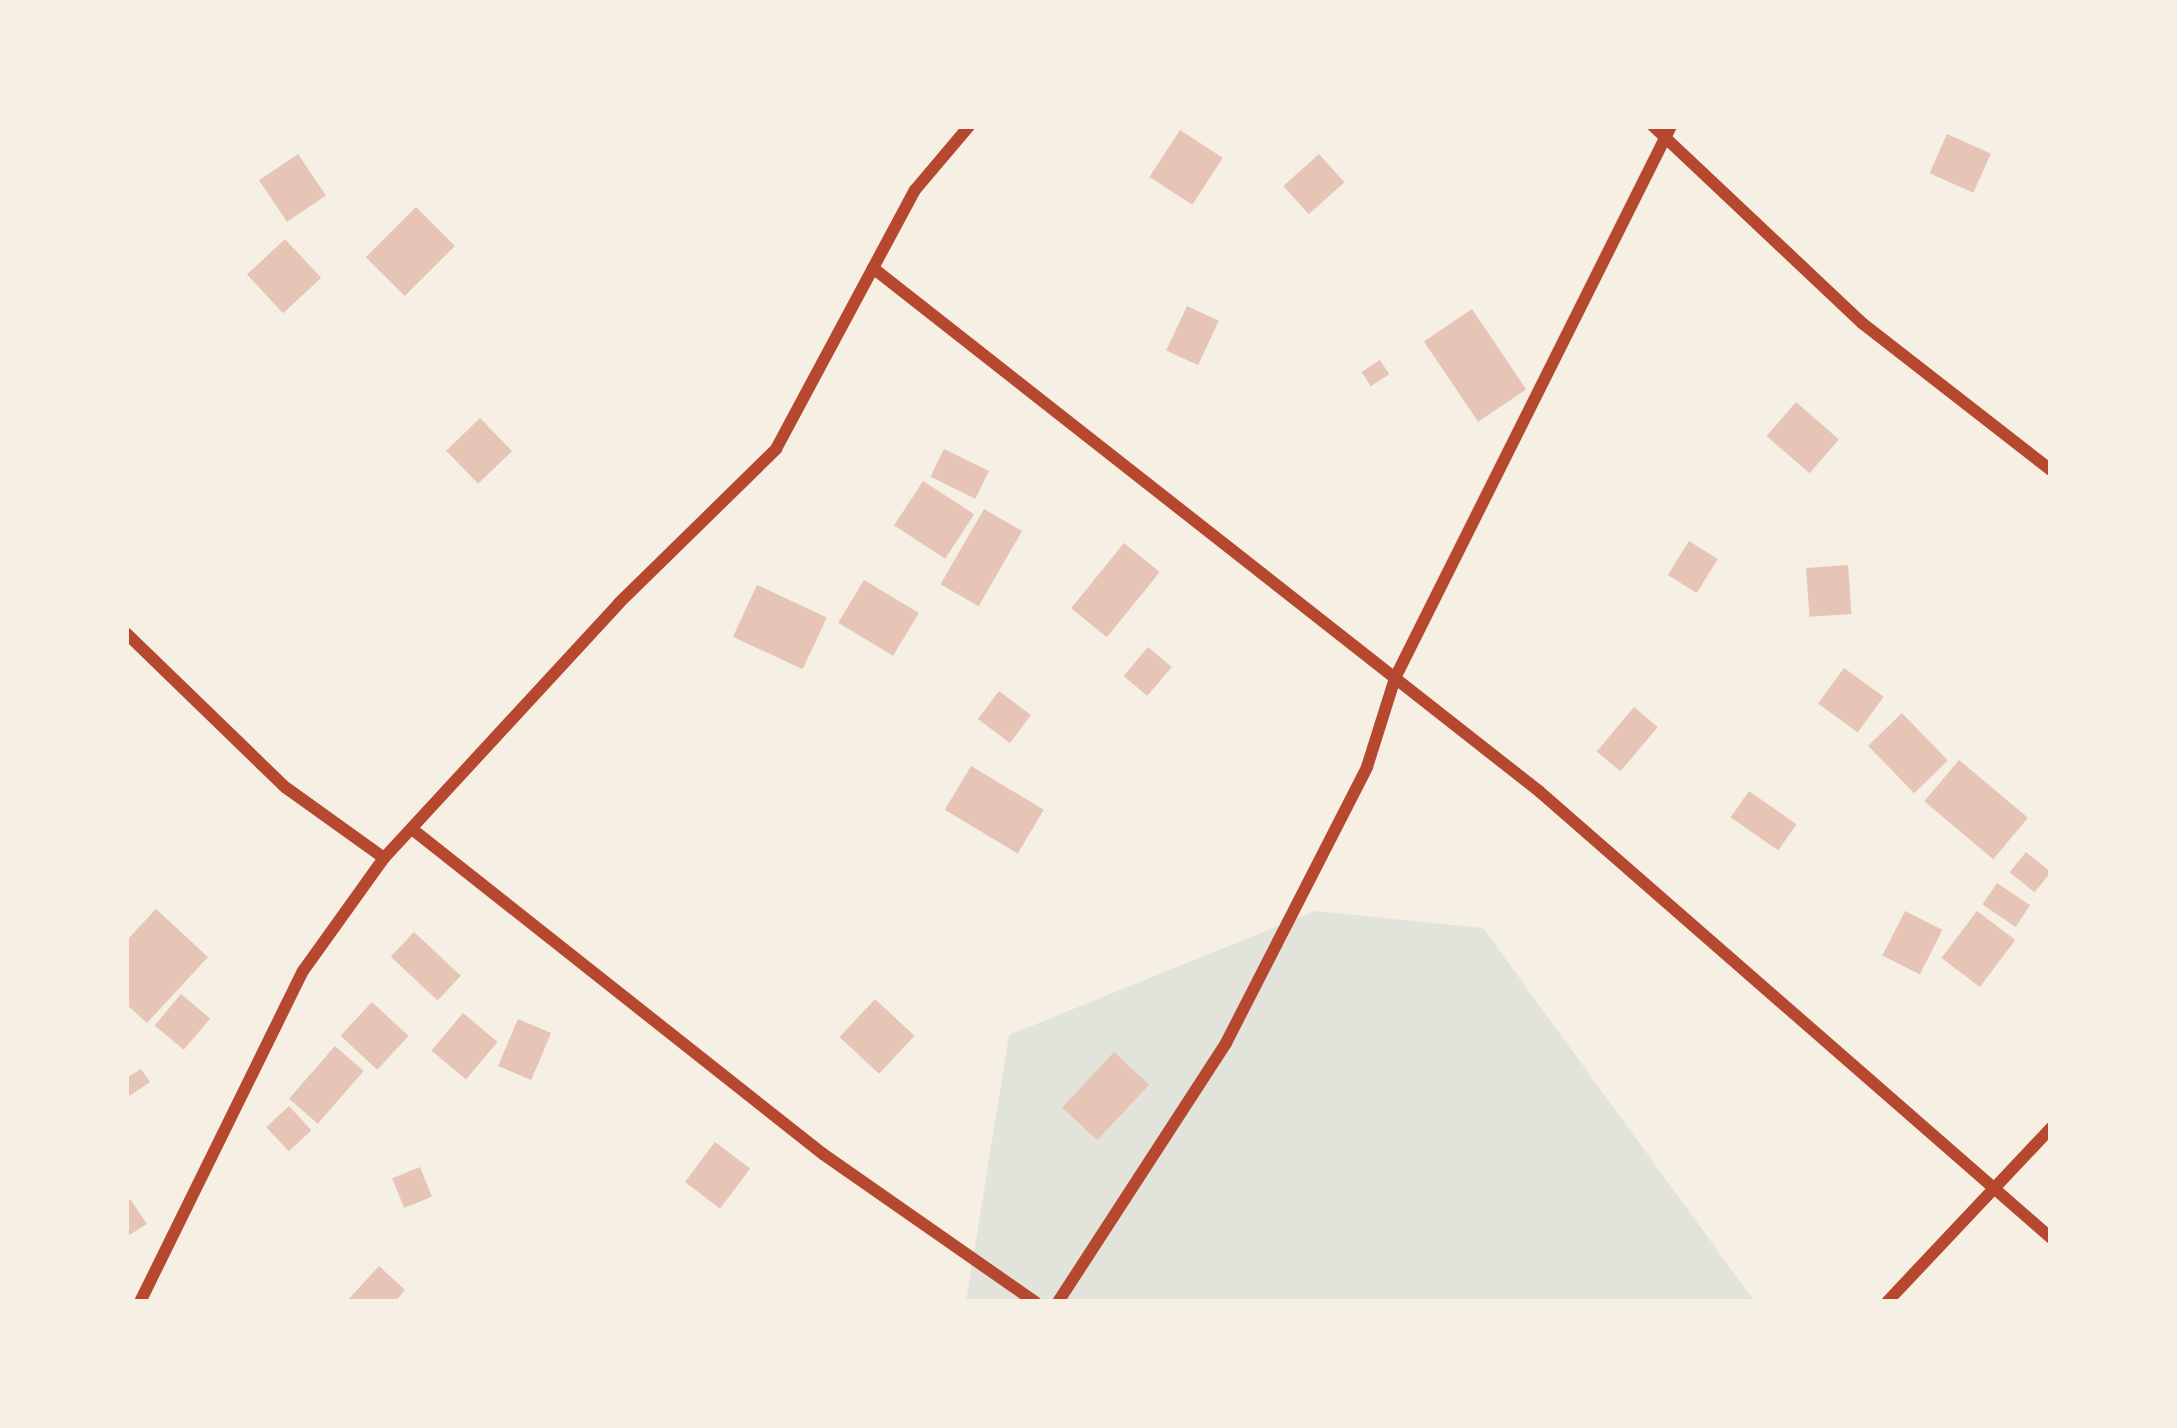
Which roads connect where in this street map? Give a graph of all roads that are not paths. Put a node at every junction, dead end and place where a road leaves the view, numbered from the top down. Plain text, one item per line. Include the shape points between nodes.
1 (969, 126) edge
2 (1653, 126) edge
3 (1669, 131) edge
4 (873, 268) junction
5 (2051, 470) edge
6 (126, 633) edge
7 (1394, 678) junction
8 (412, 829) junction
9 (384, 858) junction
10 (2051, 1128) edge
11 (1992, 1186) junction
12 (2051, 1238) edge
13 (140, 1302) edge
14 (1035, 1302) edge
15 (1058, 1302) edge
16 (1887, 1302) edge

1 - 4 street via 915,190
2 - 3 street
3 - 5 street via 1862,323
3 - 7 street
4 - 7 street
4 - 8 street via 776,449 619,603
6 - 9 street via 285,787
7 - 11 street via 1540,792
7 - 15 street via 1367,767 1226,1043
8 - 9 street
8 - 14 street via 824,1154
9 - 13 street via 303,971
10 - 11 street
11 - 12 street
11 - 16 street

